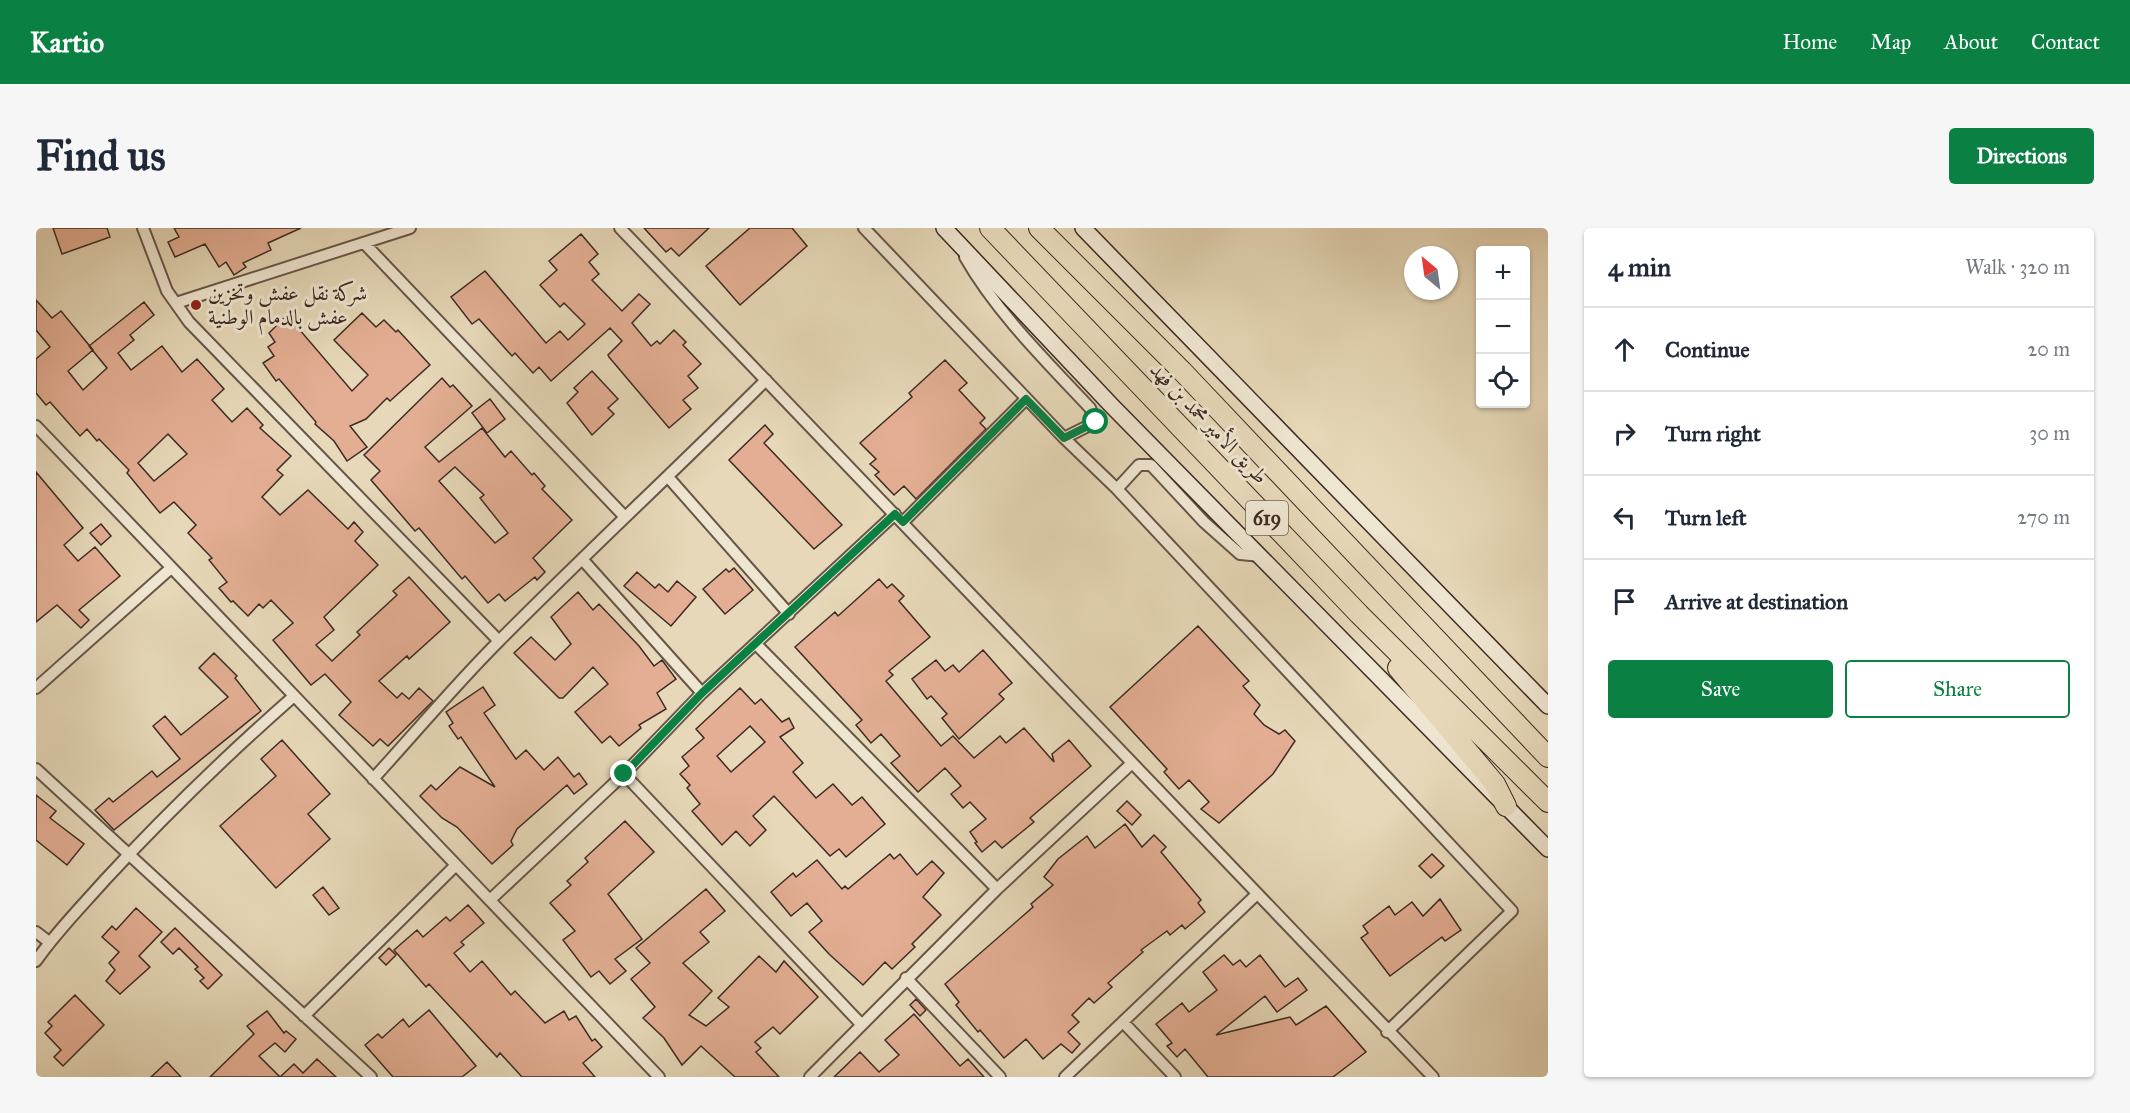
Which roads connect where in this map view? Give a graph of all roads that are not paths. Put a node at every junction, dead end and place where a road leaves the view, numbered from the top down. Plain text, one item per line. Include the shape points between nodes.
1 (143, 228) edge
2 (410, 228) edge
3 (620, 228) edge
4 (864, 228) edge
5 (990, 228) edge
6 (1039, 228) edge
7 (1083, 228) edge
8 (949, 233) edge
9 (364, 243) junction
10 (176, 303) junction
11 (766, 380) junction
12 (1026, 399) junction
13 (36, 426) edge
14 (1064, 438) junction
15 (668, 477) junction
16 (1118, 489) junction
17 (624, 516) junction
18 (899, 518) junction
19 (1261, 556) junction
20 (582, 559) junction
21 (171, 568) junction
22 (789, 614) junction
23 (498, 641) junction
24 (1386, 641) junction
25 (756, 644) junction
26 (36, 688) edge
27 (702, 693) junction
28 (294, 696) junction
29 (1548, 706) edge
30 (1548, 757) edge
31 (1131, 764) junction
32 (36, 769) edge
33 (624, 774) junction
34 (373, 779) junction
35 (1548, 802) edge
36 (1506, 806) junction
37 (1548, 849) edge
38 (130, 853) junction
39 (456, 865) junction
40 (997, 889) junction
41 (1256, 895) junction
42 (490, 900) junction
43 (36, 932) edge
44 (49, 942) junction
45 (36, 961) edge
46 (906, 978) junction
47 (303, 1016) junction
48 (1123, 1022) junction
49 (861, 1024) junction
50 (1387, 1032) junction
51 (371, 1077) edge
52 (659, 1077) edge
53 (810, 1077) edge
54 (1000, 1077) edge
55 (1065, 1077) edge
56 (1175, 1077) edge
57 (1433, 1077) edge

1 - 10 street via 167,291
2 - 9 street
3 - 11 street
4 - 12 street
5 - 24 highway, طريق الأمير محمد بن فهد / 619
6 - 30 highway, طريق الأمير محمد بن فهد / 619 via 1182,371
7 - 29 main road
8 - 14 street via 1015,325 1090,408 1096,422
8 - 19 main road
9 - 10 street
9 - 17 street
10 - 23 street via 222,357
11 - 15 street
11 - 18 street
12 - 14 street
12 - 18 street
13 - 21 street
14 - 16 street
15 - 17 street
15 - 22 street
16 - 19 street via 1139,465 1151,465 1240,554
16 - 50 street via 1512,911
17 - 20 street
18 - 22 street
18 - 31 street
19 - 36 main road
20 - 23 street
20 - 27 street
21 - 26 street
21 - 28 street
22 - 25 street
23 - 34 street
24 - 35 highway, طريق الأمير محمد بن فهد / 619
24 - 36 highway via 1400,671 1495,784
25 - 27 street
25 - 40 street
27 - 33 street
28 - 34 street
28 - 38 street
31 - 40 street
31 - 41 street
32 - 38 street
33 - 42 street
33 - 49 street
34 - 39 street
36 - 37 main road
38 - 44 street
38 - 47 street
39 - 42 street
39 - 47 street
40 - 46 street
41 - 48 street
41 - 50 street
42 - 52 street
43 - 44 street
44 - 45 street
46 - 49 street
46 - 54 street
47 - 51 street
48 - 55 street
48 - 56 street
49 - 53 street
50 - 57 street

